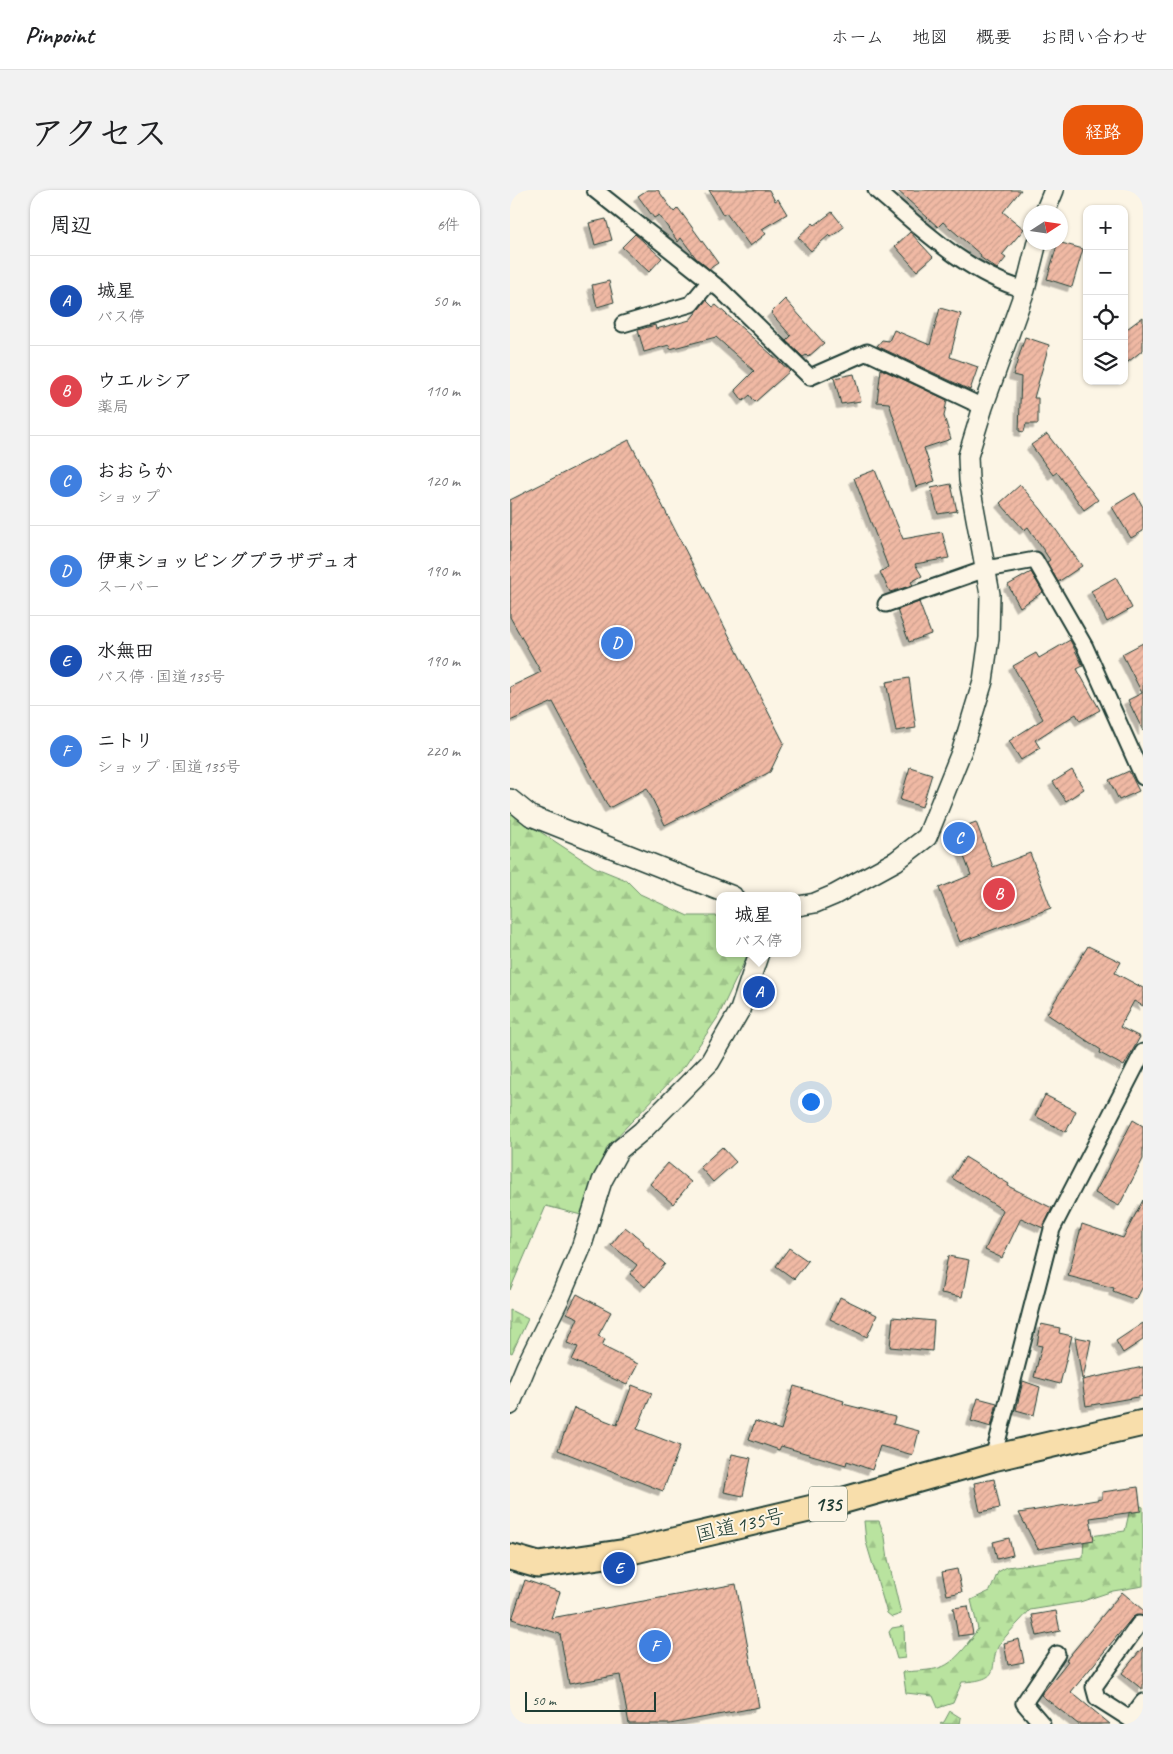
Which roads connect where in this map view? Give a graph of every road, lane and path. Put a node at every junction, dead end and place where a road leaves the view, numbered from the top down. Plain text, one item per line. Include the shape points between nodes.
1 (595, 190) edge
2 (876, 190) edge
3 (1054, 190) edge
4 (1048, 205) edge
5 (1035, 250) edge
6 (710, 281) junction
7 (1025, 290) junction
8 (623, 324) dead end
9 (983, 408) junction
10 (986, 569) junction
11 (886, 604) dead end
12 (1143, 777) edge
13 (510, 799) edge
14 (723, 892) edge
15 (801, 905) edge
16 (758, 957) edge
17 (1143, 1052) edge
18 (510, 1405) edge
19 (1143, 1423) edge
20 (994, 1458) junction
21 (510, 1557) edge
22 (1139, 1624) dead end
23 (1057, 1654) dead end
24 (1143, 1702) edge
25 (1133, 1723) edge
26 (1042, 1724) edge

1 - 6 street
2 - 7 street via 961,261 1003,284
3 - 4 street
5 - 7 street
6 - 8 street via 691,304
6 - 9 street via 810,378 866,352
7 - 9 street
9 - 10 street via 968,456 969,480
10 - 11 street
10 - 12 street via 1035,560 1085,647
10 - 15 street via 990,594 989,638 983,681 962,750 927,836 896,861 834,895
13 - 14 street via 530,816
16 - 18 street via 740,1010 710,1062 619,1150 602,1180 581,1248
17 - 20 street via 1052,1229
19 - 20 highway, 国道135号 / 135
20 - 21 highway, 国道135号 / 135 via 834,1503 627,1552 538,1565
22 - 25 street via 1094,1687 1097,1698
23 - 26 street via 1024,1703
24 - 25 street via 1134,1714

